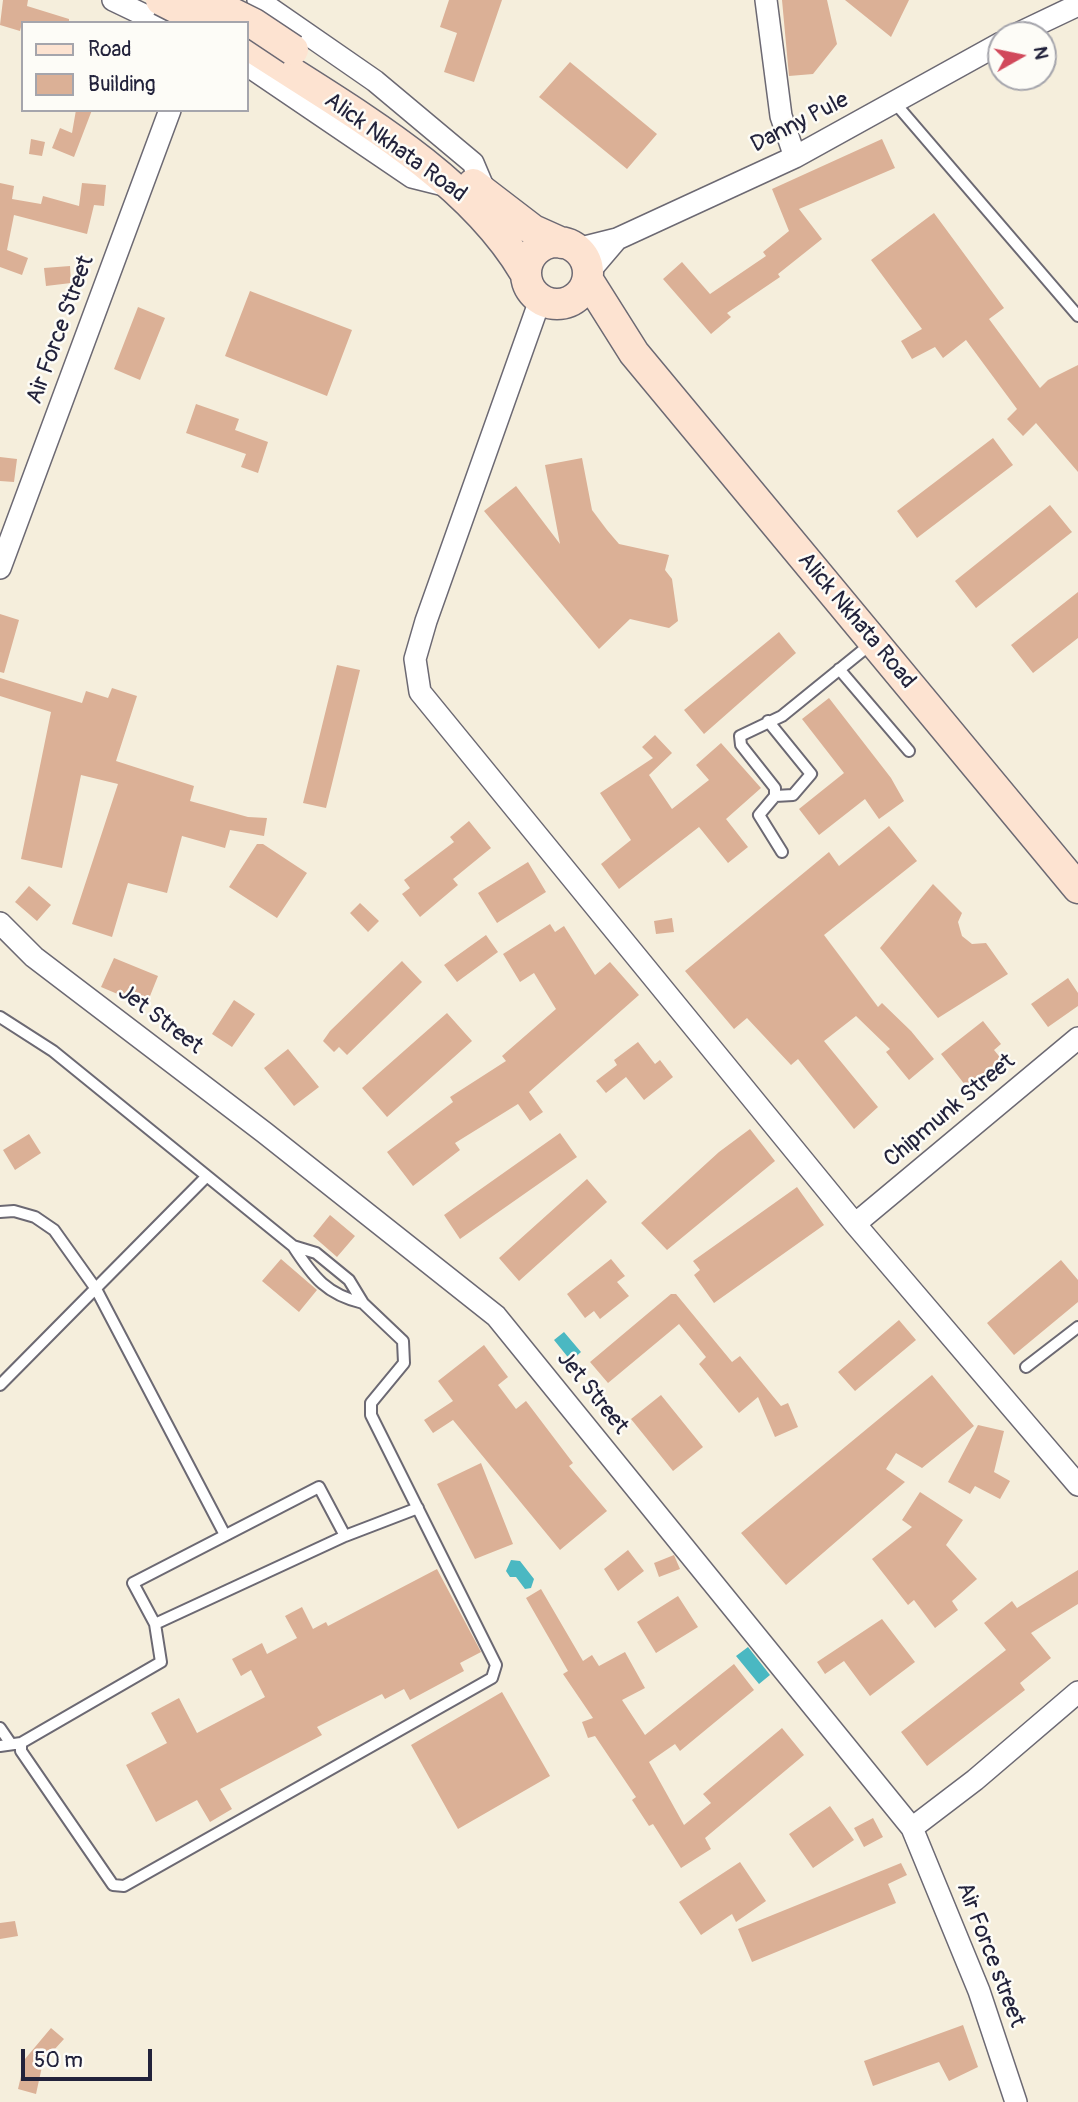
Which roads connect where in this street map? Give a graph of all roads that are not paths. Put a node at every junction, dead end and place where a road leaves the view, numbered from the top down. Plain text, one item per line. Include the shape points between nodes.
1 (113, 0) edge
2 (161, 0) edge
3 (206, 0) edge
4 (215, 0) edge
5 (766, 0) edge
6 (264, 1) edge
7 (1078, 5) edge
8 (157, 21) edge
9 (201, 21) edge
10 (206, 21) edge
11 (1044, 21) edge
12 (248, 44) edge
13 (987, 51) edge
14 (288, 59) junction
15 (248, 66) edge
16 (895, 103) junction
17 (169, 112) edge
18 (795, 157) junction
19 (450, 187) junction
20 (488, 199) junction
21 (579, 261) junction
22 (524, 271) junction
23 (550, 302) junction
24 (1078, 316) edge
25 (634, 353) junction
26 (0, 568) edge
27 (874, 641) junction
28 (839, 668) junction
29 (768, 721) junction
30 (909, 751) dead end
31 (775, 796) junction
32 (782, 852) dead end
33 (1078, 888) edge
34 (0, 923) edge
35 (0, 1017) edge
36 (1078, 1038) edge
37 (207, 1176) junction
38 (0, 1212) edge
39 (855, 1224) junction
40 (293, 1246) junction
41 (96, 1289) junction
42 (363, 1303) junction
43 (1078, 1327) edge
44 (1027, 1367) dead end
45 (0, 1385) edge
46 (1078, 1485) edge
47 (418, 1507) junction
48 (224, 1533) junction
49 (345, 1536) junction
50 (155, 1625) junction
51 (1078, 1692) edge
52 (0, 1728) edge
53 (11, 1744) edge
54 (912, 1828) junction
55 (1016, 2102) edge

1 - 8 street
2 - 9 main road, bridge
3 - 14 main road, Alick Nkhata Road, bridge via 254,24
4 - 10 street
5 - 18 street via 781,116
6 - 20 street, Alick Nkhata Road via 375,81 472,163
7 - 11 street
12 - 14 main road, Alick Nkhata Road
13 - 16 street, Danny Pule
14 - 19 main road, Alick Nkhata Road
14 - 20 main road, Alick Nkhata Road via 391,115
15 - 19 street via 412,177
16 - 18 street, Danny Pule
16 - 24 lane
17 - 26 street, Air Force Street
18 - 21 street, Danny Pule
19 - 22 main road, Alick Nkhata Road via 474,206
20 - 21 main road, Alick Nkhata Road
21 - 22 main road via 540,247
21 - 23 main road via 580,295
21 - 25 main road, Alick Nkhata Road
22 - 23 main road via 528,288
23 - 25 main road, Alick Nkhata Road via 596,321
23 - 39 street via 426,621 415,659 420,692
25 - 27 main road, Alick Nkhata Road
27 - 28 lane
27 - 33 main road, Alick Nkhata Road
28 - 29 lane via 782,716
28 - 30 lane
29 - 31 lane via 740,736 740,741 775,788
29 - 31 lane via 811,774 793,795
31 - 32 lane via 759,815
34 - 54 street, Jet Street via 34,957 496,1317
35 - 37 lane via 53,1051
36 - 39 street, Chipmunk Street
37 - 40 lane
37 - 41 lane
38 - 41 lane via 34,1217 54,1230
39 - 46 street
40 - 42 lane via 316,1253 349,1280
40 - 42 lane via 337,1297
41 - 45 lane
41 - 48 lane
42 - 47 lane via 403,1341 404,1363 372,1403 371,1415
43 - 44 lane
47 - 49 lane
47 - 53 lane via 496,1665 492,1678 124,1886 113,1885 22,1751
48 - 49 lane via 319,1487
48 - 50 lane via 133,1583
49 - 50 lane
50 - 53 lane via 161,1662
51 - 54 street
52 - 53 lane
54 - 55 street, Air Force street via 979,1992

